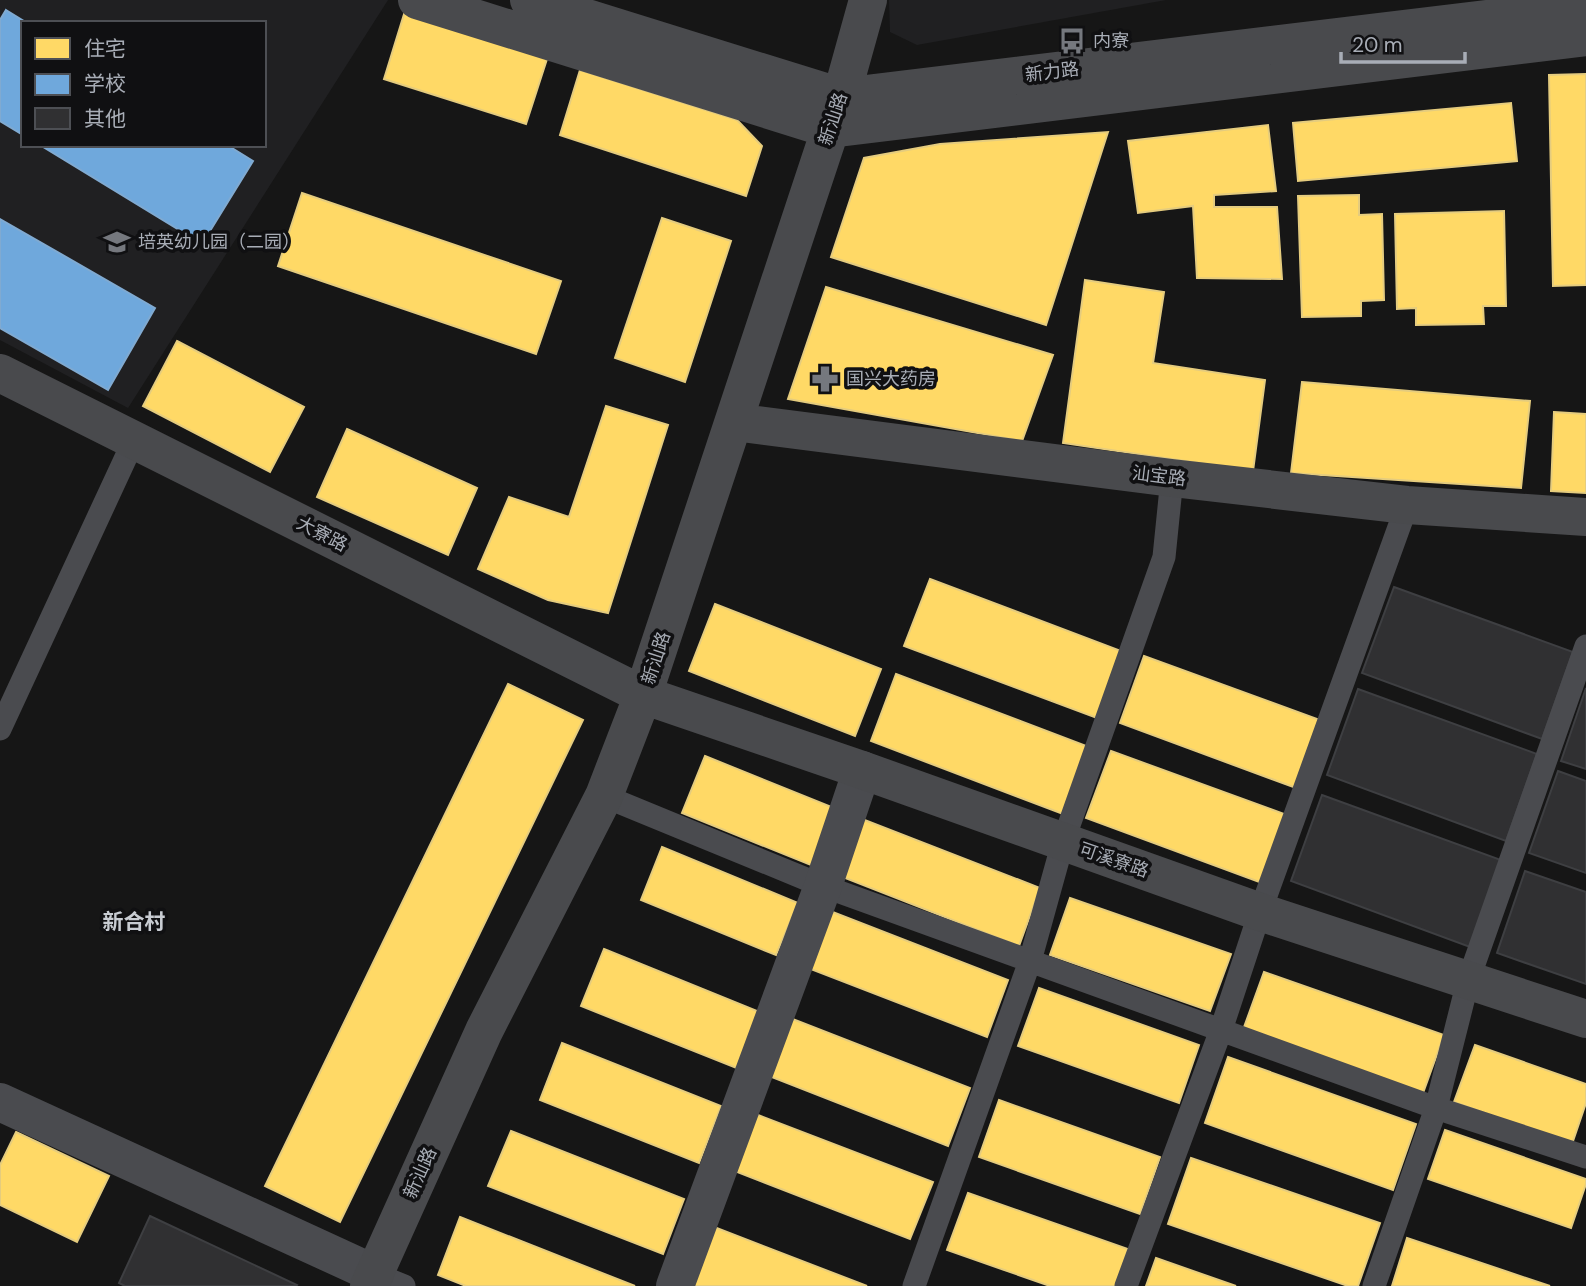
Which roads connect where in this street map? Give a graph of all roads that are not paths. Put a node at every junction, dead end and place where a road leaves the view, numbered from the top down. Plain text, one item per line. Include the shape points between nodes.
1 (418, 0) edge
2 (530, 0) edge
3 (868, 0) edge
4 (571, 6) edge
5 (1586, 7) edge
6 (1586, 37) edge
7 (836, 113) junction
8 (0, 373) edge
9 (734, 422) junction
10 (134, 440) junction
11 (1172, 478) junction
12 (1407, 505) junction
13 (1586, 517) edge
14 (1586, 646) edge
15 (643, 695) junction
16 (0, 729) edge
17 (862, 770) junction
18 (604, 796) junction
19 (1063, 842) junction
20 (823, 886) junction
21 (1260, 912) junction
22 (1030, 961) junction
23 (1468, 981) junction
24 (1586, 1019) edge
25 (1221, 1030) junction
26 (0, 1102) edge
27 (1436, 1108) junction
28 (1586, 1157) edge
29 (382, 1282) edge
30 (675, 1286) edge
31 (914, 1286) edge
32 (1126, 1286) edge
33 (1374, 1286) edge

1 - 7 street
2 - 4 street, 新力路
3 - 7 street, 新汕路
4 - 7 street, 新力路
5 - 7 street, 新力路
6 - 7 street
7 - 9 street, 新汕路
8 - 10 street, 大寮路
9 - 11 street, 汕宝路
9 - 15 street, 新汕路
10 - 15 street, 大寮路
10 - 16 lane
11 - 12 street, 汕宝路
11 - 19 lane via 1164,557
12 - 13 street, 汕宝路
12 - 21 lane
14 - 23 lane
15 - 17 street, 可溪寮路
15 - 18 street, 新汕路
17 - 19 street, 可溪寮路
17 - 20 street
18 - 20 lane
18 - 29 street, 新汕路 via 484,1031
19 - 21 street, 可溪寮路
19 - 22 lane
20 - 22 lane
20 - 30 street
21 - 23 street, 可溪寮路
21 - 25 lane
22 - 25 lane
22 - 31 lane
23 - 24 street, 可溪寮路
23 - 27 lane
25 - 27 lane
25 - 32 lane
26 - 29 street
27 - 28 lane
27 - 33 lane

